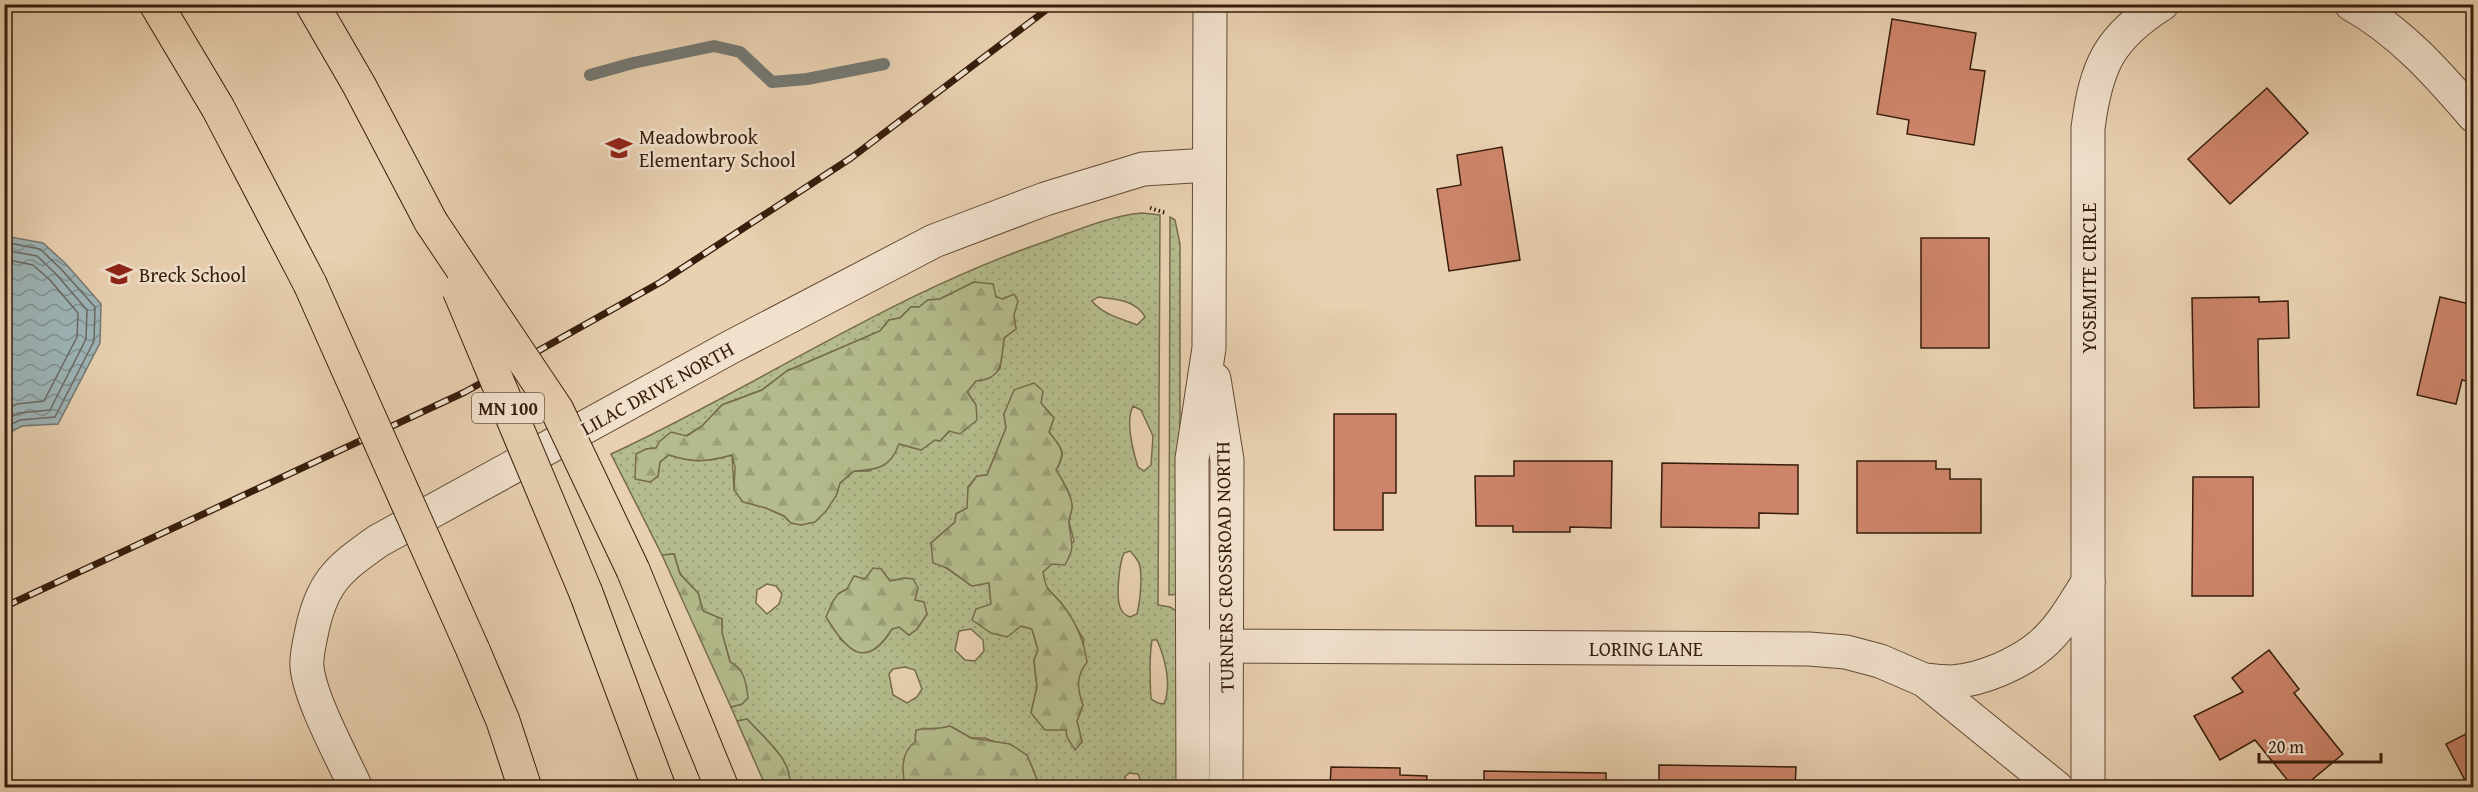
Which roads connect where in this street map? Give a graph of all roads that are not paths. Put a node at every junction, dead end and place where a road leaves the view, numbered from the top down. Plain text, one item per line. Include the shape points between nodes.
1 (156, 4) edge
2 (312, 4) edge
3 (1210, 4) edge
4 (2162, 4) edge
5 (2351, 4) edge
6 (2474, 116) edge
7 (1209, 165) junction
8 (431, 222) junction
9 (1209, 348) junction
10 (2088, 580) junction
11 (1192, 646) junction
12 (1226, 647) junction
13 (1924, 680) junction
14 (503, 722) junction
15 (356, 788) edge
16 (512, 788) edge
17 (525, 788) edge
18 (659, 788) edge
19 (722, 788) edge
20 (1193, 788) edge
21 (1226, 788) edge
22 (2057, 788) edge
23 (2088, 788) edge

1 - 14 highway, bridge via 218,108 310,284
2 - 8 highway, MN 100
3 - 7 street, TURNERS CROSSROAD NORTH
4 - 10 street, YOSEMITE CIRCLE via 2116,42 2101,67 2089,117
5 - 6 street via 2409,45
7 - 9 street, TURNERS CROSSROAD NORTH
7 - 15 street, LILAC DRIVE NORTH via 1143,169 1045,199 934,241 388,535 343,566 326,588 314,619 307,666 322,712
8 - 18 highway, MN 100, bridge via 586,593
8 - 19 highway, bridge via 557,410 633,570
9 - 11 street, TURNERS CROSSROAD NORTH via 1192,459
9 - 12 street, TURNERS CROSSROAD NORTH via 1227,460
10 - 13 street via 2065,619 2041,645 2013,663 1953,682
10 - 23 street, YOSEMITE CIRCLE
11 - 12 street, LORING LANE
11 - 20 street, TURNERS CROSSROAD NORTH
12 - 13 street, LORING LANE via 1809,649 1880,661
12 - 21 street, TURNERS CROSSROAD NORTH
13 - 22 street, LORING LANE
14 - 16 highway
14 - 17 highway

